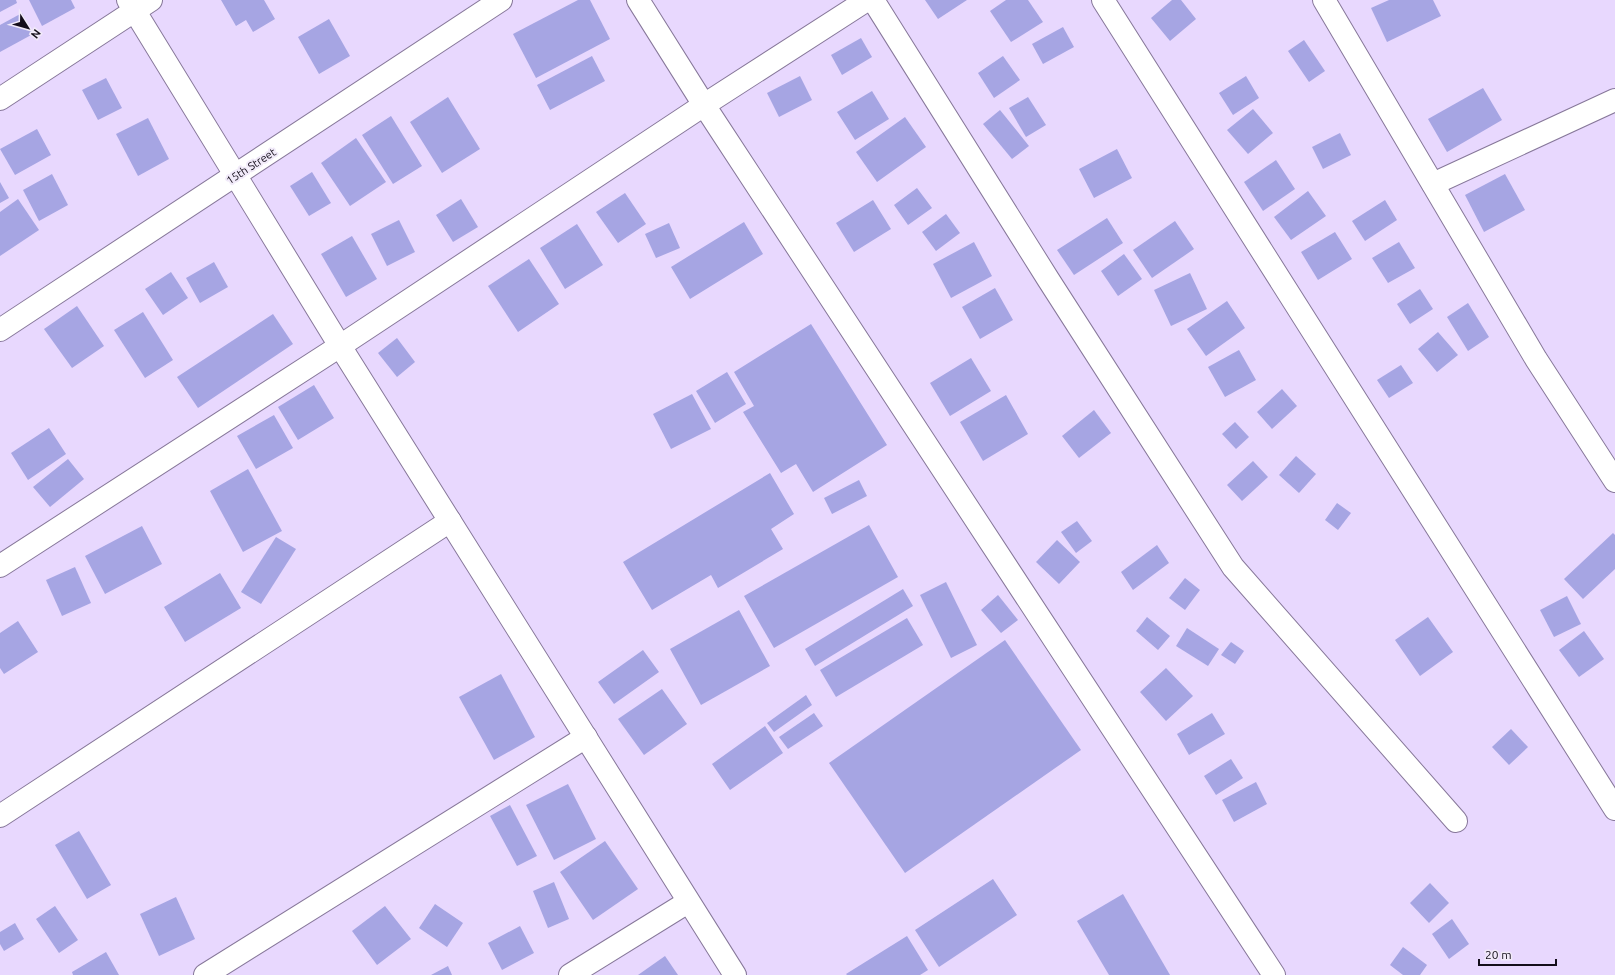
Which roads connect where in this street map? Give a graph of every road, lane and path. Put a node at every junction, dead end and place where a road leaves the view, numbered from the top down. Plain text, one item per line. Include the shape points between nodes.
1 (501, 0) edge
2 (638, 0) edge
3 (867, 0) edge
4 (873, 0) edge
5 (1102, 0) edge
6 (1329, 1) edge
7 (138, 4) edge
8 (0, 100) edge
9 (1615, 100) edge
10 (704, 105) junction
11 (235, 176) junction
12 (1432, 184) junction
13 (0, 330) edge
14 (340, 346) junction
15 (1615, 481) edge
16 (450, 521) junction
17 (0, 566) edge
18 (586, 737) junction
19 (1615, 809) edge
20 (0, 816) edge
21 (1456, 820) dead end
22 (688, 902) junction
23 (205, 975) edge
24 (570, 975) edge
25 (735, 975) edge
26 (1274, 975) edge

1 - 11 street, 15th Street
2 - 10 street
3 - 10 street
4 - 21 street via 1232,566
5 - 19 street
6 - 12 street
7 - 8 street
7 - 11 street
9 - 12 street
10 - 14 street
10 - 26 street
11 - 13 street, 15th Street
11 - 14 street
12 - 15 street via 1536,359
14 - 16 street
14 - 17 street
16 - 18 street
16 - 20 street
18 - 22 street
18 - 23 street
22 - 24 street
22 - 25 street

